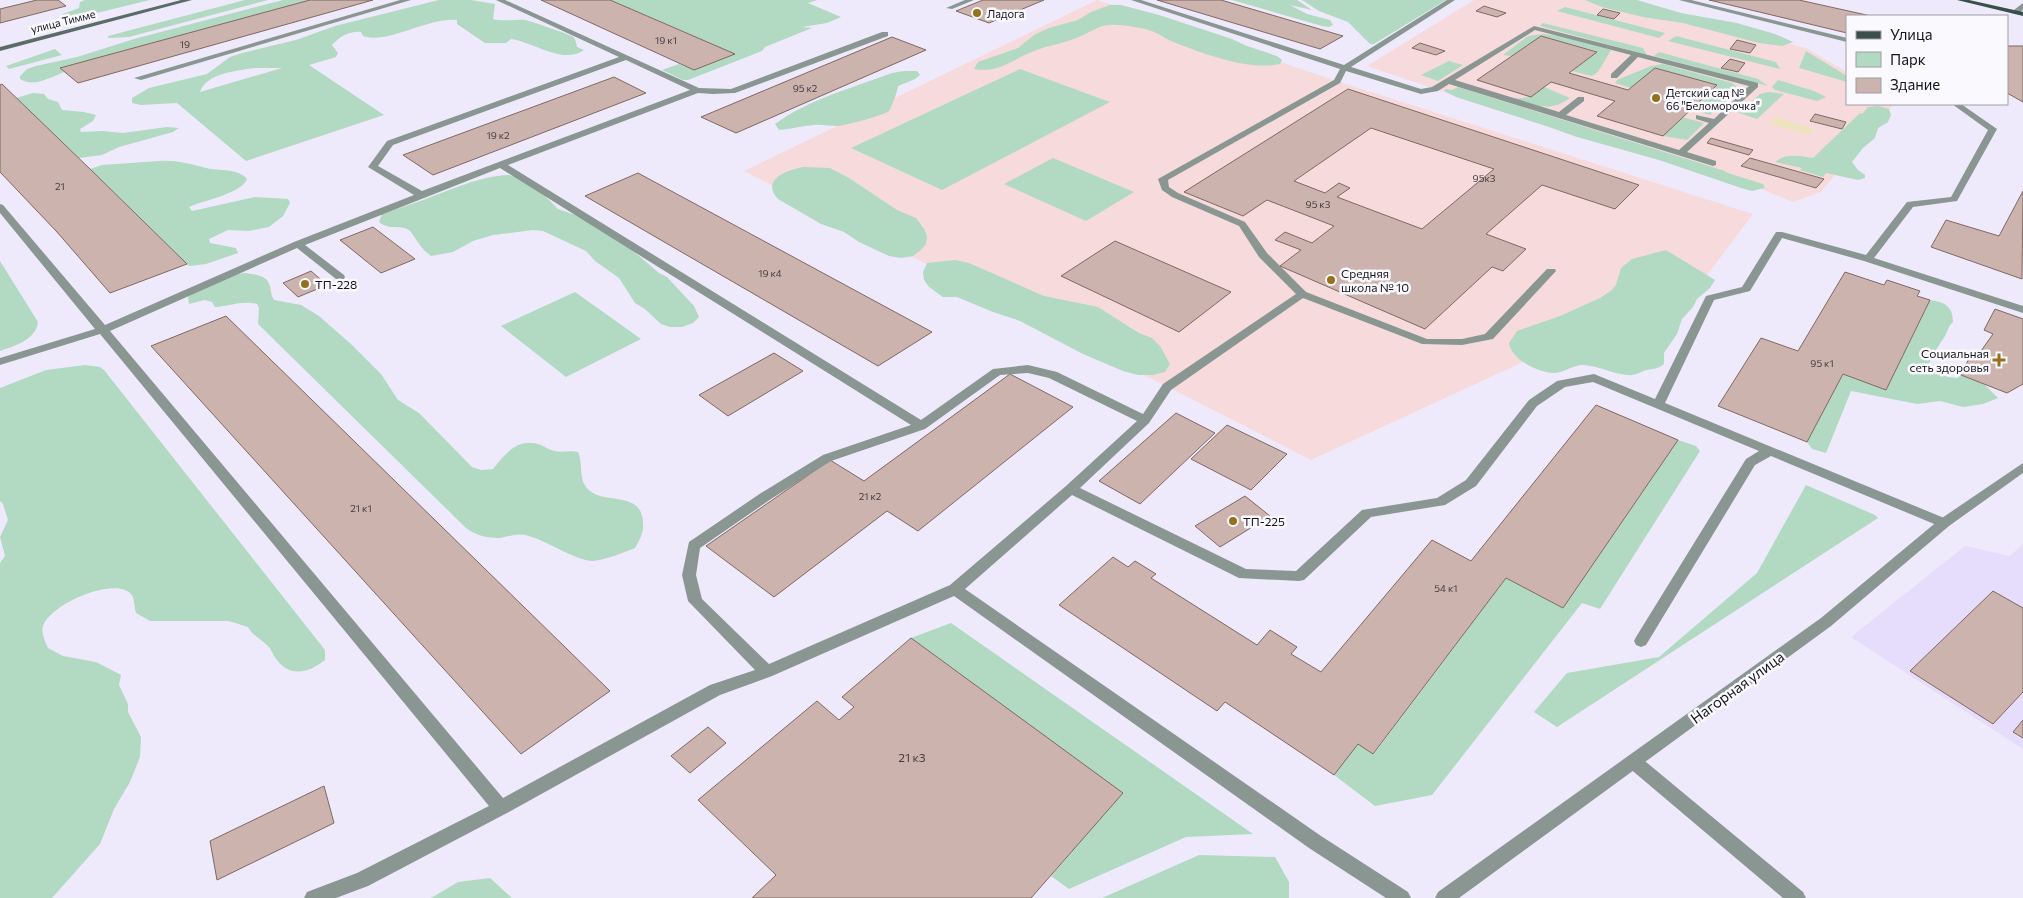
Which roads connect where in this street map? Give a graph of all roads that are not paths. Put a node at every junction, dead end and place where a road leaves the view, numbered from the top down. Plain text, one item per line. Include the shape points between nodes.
1 (190, 0) edge
2 (408, 0) edge
3 (499, 0) edge
4 (971, 0) edge
5 (1134, 0) edge
6 (1452, 0) edge
7 (1682, 0) edge
8 (1960, 0) edge
9 (2023, 5) edge
10 (950, 8) dead end
11 (2020, 13) edge
12 (884, 34) dead end
13 (1846, 40) edge
14 (0, 49) edge
15 (1636, 54) junction
16 (1489, 55) junction
17 (625, 58) junction
18 (1502, 59) dead end
19 (1344, 68) junction
20 (1614, 76) dead end
21 (138, 78) dead end
22 (1449, 81) junction
23 (697, 90) junction
24 (1582, 99) dead end
25 (1957, 105) edge
26 (1561, 115) junction
27 (1699, 117) dead end
28 (1716, 122) junction
29 (1680, 152) junction
30 (1712, 163) dead end
31 (500, 164) junction
32 (421, 195) junction
33 (0, 207) edge
34 (298, 244) junction
35 (1868, 259) junction
36 (1551, 271) dead end
37 (340, 277) dead end
38 (1302, 294) junction
39 (2023, 310) edge
40 (103, 330) junction
41 (0, 362) edge
42 (1658, 405) junction
43 (1145, 420) junction
44 (921, 426) junction
45 (1770, 451) junction
46 (2023, 467) edge
47 (1071, 489) junction
48 (1944, 523) junction
49 (955, 589) junction
50 (1641, 641) dead end
51 (767, 672) junction
52 (1634, 762) junction
53 (501, 808) junction
54 (313, 898) edge
55 (1402, 898) edge
56 (1444, 898) edge
57 (1797, 898) edge

1 - 14 main road, улица Тимме
2 - 21 street
3 - 17 street
4 - 10 street
5 - 19 street
6 - 19 street
7 - 13 street
8 - 11 main road
9 - 11 street
12 - 23 street via 732,91
15 - 16 street via 1534,28
15 - 20 street
15 - 28 street via 1755,85
16 - 18 street
16 - 22 street
17 - 23 street
17 - 32 street via 390,143 373,166
19 - 22 street via 1421,92
19 - 38 street via 1337,81 1163,179 1165,188 1175,195 1242,224 1263,255
22 - 26 street
23 - 31 street
24 - 26 street
25 - 35 street via 1992,129 1954,199 1910,204
26 - 29 street
27 - 28 street
28 - 29 street
29 - 30 street
31 - 32 street
31 - 44 street
32 - 34 street
33 - 40 street
34 - 37 street
34 - 40 street
35 - 39 street
35 - 42 street via 1779,234 1746,288 1710,298
36 - 38 street via 1489,337 1462,342 1426,342
38 - 43 street via 1166,387
40 - 41 street
40 - 53 street
42 - 45 street
42 - 47 street via 1594,378 1561,384 1533,403 1471,483 1440,502 1367,513 1299,576 1244,574
43 - 44 street via 1053,375 1028,369 997,372
43 - 47 street
44 - 51 street via 826,458 694,546 689,575 695,601
45 - 48 street
45 - 50 street via 1750,462
46 - 48 street, Нагорная улица
47 - 49 street
48 - 52 street, Нагорная улица via 1826,622
49 - 51 street
49 - 55 street via 1315,842
51 - 53 street via 715,690
52 - 56 street, Нагорная улица
52 - 57 street
53 - 54 street via 362,880

